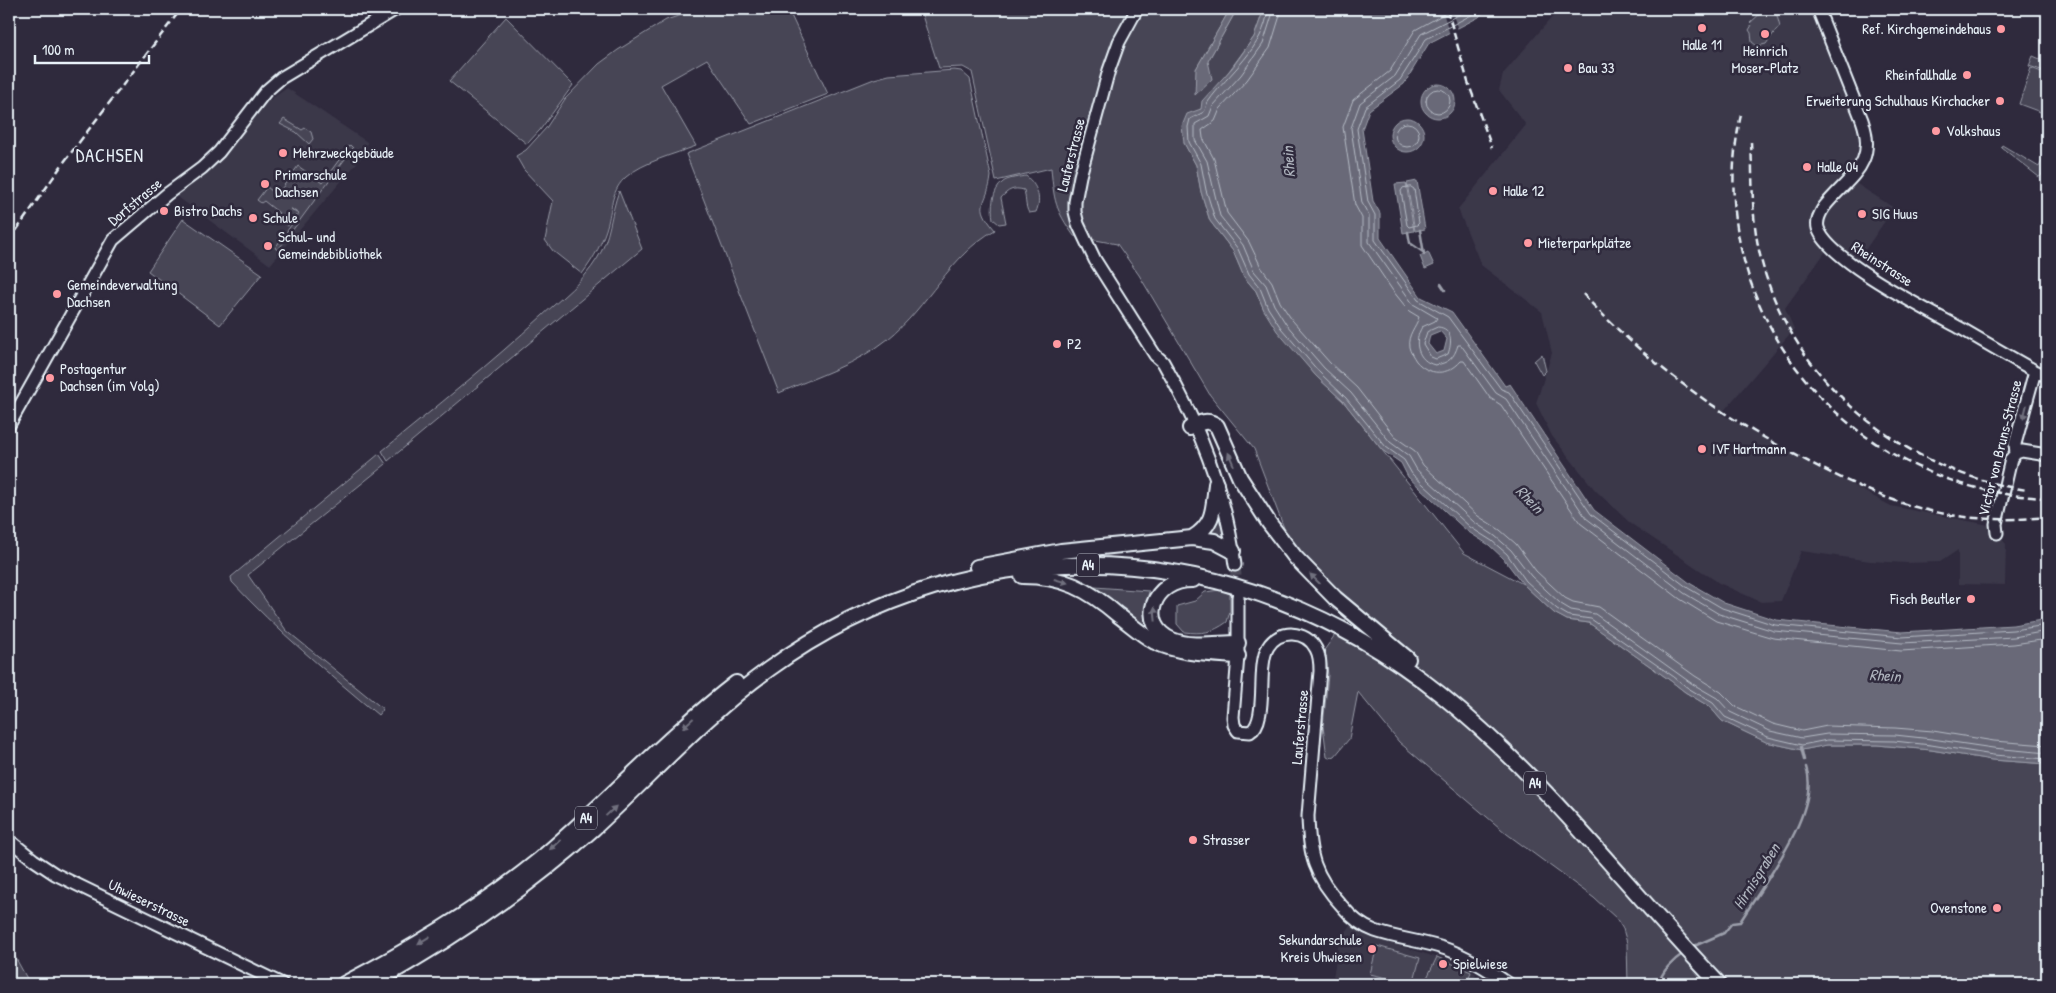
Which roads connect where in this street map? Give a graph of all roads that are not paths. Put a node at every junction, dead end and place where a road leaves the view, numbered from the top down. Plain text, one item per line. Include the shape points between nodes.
1 (396, 9) edge
2 (1137, 9) edge
3 (1818, 9) edge
4 (2035, 371) junction
5 (2047, 376) edge
6 (9, 424) edge
7 (1193, 426) junction
8 (2016, 453) junction
9 (2047, 455) edge
10 (1216, 484) junction
11 (1996, 533) dead end
12 (1192, 538) junction
13 (1234, 558) joint
14 (984, 566) junction
15 (1224, 582) junction
16 (951, 583) junction
17 (1238, 597) tunnel mouth
18 (1238, 649) junction
19 (1408, 659) junction
20 (9, 840) edge
21 (1673, 929) junction
22 (1709, 974) edge
23 (282, 984) edge
24 (344, 984) edge
25 (371, 984) edge
26 (1509, 984) edge
27 (1719, 984) edge
28 (1728, 984) edge

1 - 6 street, Dorfstrasse via 281,78 266,91 219,152 114,240
2 - 7 street, Lauferstrasse via 1119,42 1109,70 1080,176 1075,212 1094,260 1155,355 1163,362
3 - 4 street, Rheinstrasse via 1862,120 1868,146 1856,172 1817,220 1820,233 1838,253 1870,277
4 - 5 street, Rheinstrasse
4 -> 8 street, Victor von Bruns-Strasse via 2015,444
7 - 10 street, Lauferstrasse via 1214,470
19 -> 7 highway via 1335,598 1279,537 1245,486 1217,426 1209,422
8 - 9 street
8 - 11 street, Victor von Bruns-Strasse via 2011,459
10 - 12 highway via 1211,518 1205,528
10 - 13 street, Lauferstrasse
12 - 13 highway via 1214,541
12 - 14 highway via 1061,551
14 - 19 highway, A4 via 1028,559 1088,556 1147,559 1207,569 1257,583 1315,605
14 -> 24 highway, A4 via 932,579 871,600 783,648 703,710 569,834 508,884 441,930
15 - 16 highway, A4 via 1147,568 1085,565 1014,570
18 -> 15 highway, A4 via 1180,642 1167,637 1159,629 1153,612 1157,596 1169,584 1192,580
15 - 21 highway, A4 via 1286,602 1340,628 1386,655 1437,692 1523,771
16 -> 18 highway via 1019,576 1058,580 1094,595 1140,633 1163,646 1187,651
25 -> 16 highway, A4 via 463,929 531,881 593,828 725,704 780,662 857,617 907,596
17 - 18 street, Lauferstrasse
18 - 26 street, Lauferstrasse via 1233,723 1245,733 1253,730 1258,722 1263,662 1273,642 1285,634 1299,634 1312,642 1318,654 1320,671 1308,823 1313,860 1326,888 1352,918 1364,926 1447,949
19 - 21 highway, A4 via 1510,746 1578,818
20 - 23 street, Uhwieserstrasse via 55,874
21 - 22 highway, A4
21 - 22 highway, A4
22 - 27 highway, A4
22 - 28 highway, A4

